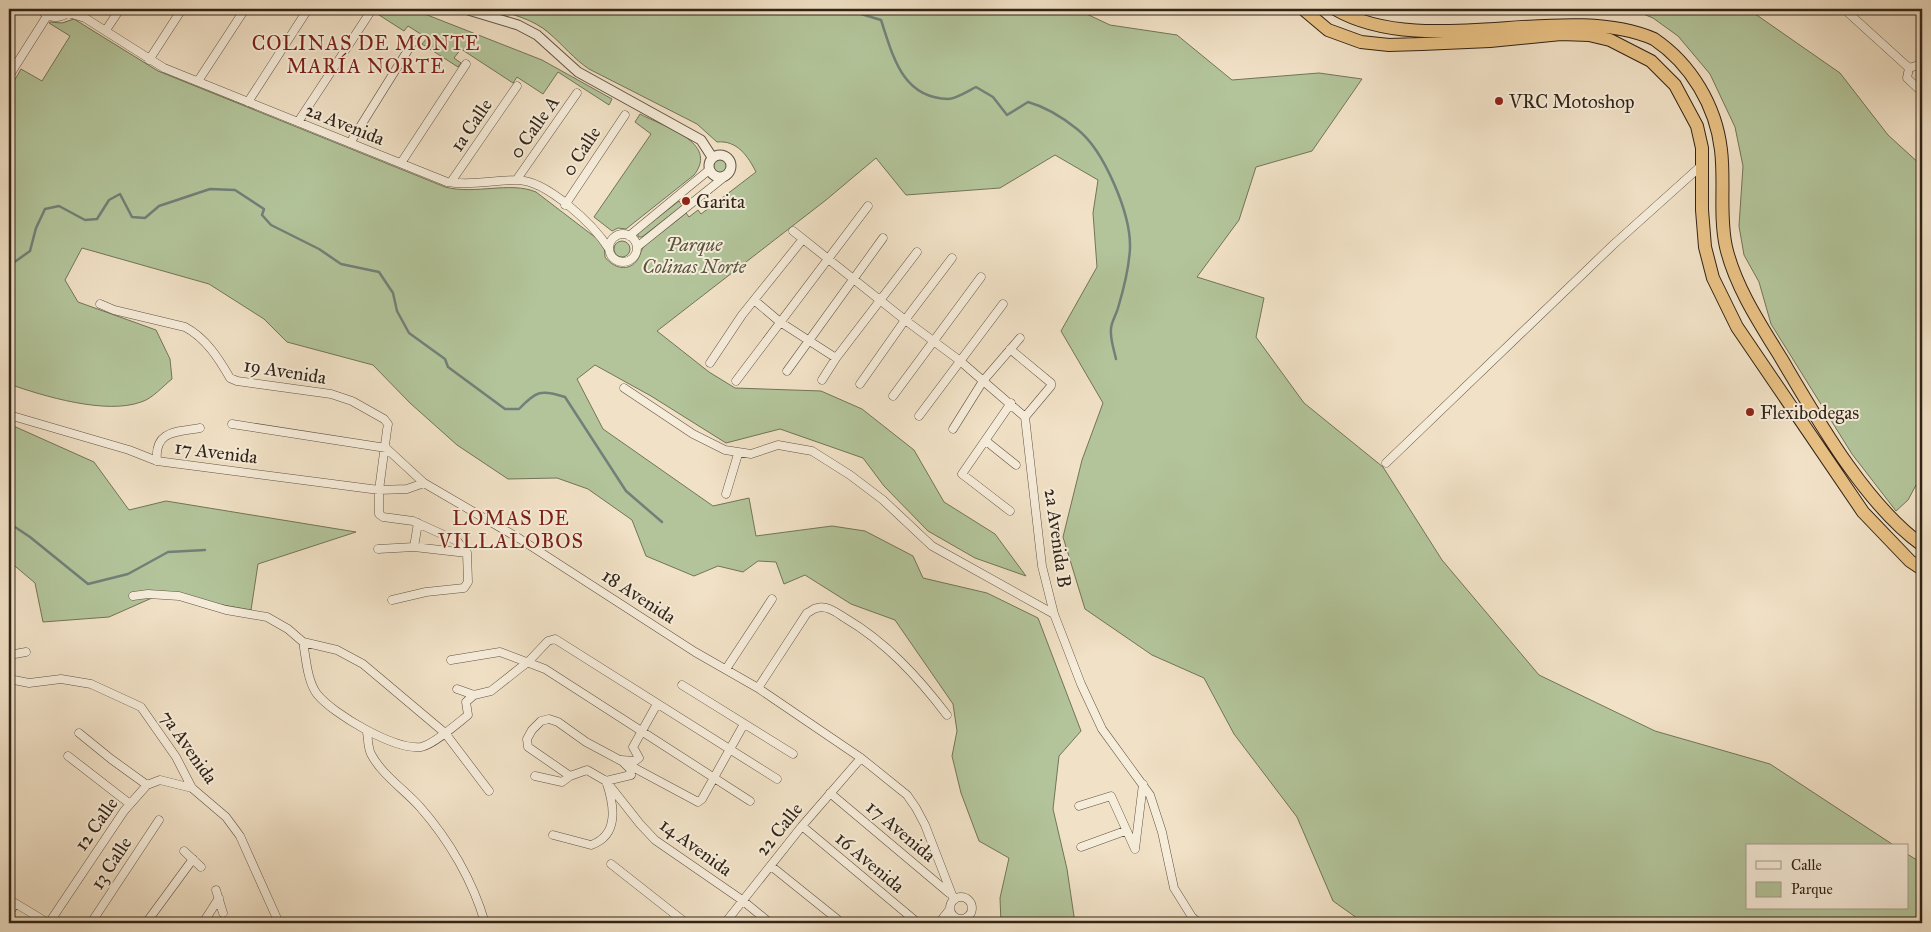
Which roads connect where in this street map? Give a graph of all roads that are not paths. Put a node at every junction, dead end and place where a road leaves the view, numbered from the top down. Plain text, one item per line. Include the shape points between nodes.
1 (76, 9) edge
2 (120, 9) edge
3 (182, 9) edge
4 (245, 9) edge
5 (308, 9) edge
6 (465, 9) edge
7 (1303, 9) edge
8 (1335, 9) edge
9 (1844, 9) edge
10 (42, 11) edge
11 (70, 11) edge
12 (369, 14) dead end
13 (85, 18) junction
14 (106, 30) junction
15 (414, 42) dead end
16 (149, 60) junction
17 (466, 64) dead end
18 (1922, 64) edge
19 (1909, 68) junction
20 (9, 76) edge
21 (198, 81) junction
22 (517, 86) dead end
23 (1922, 92) edge
24 (577, 93) dead end
25 (248, 102) junction
26 (625, 114) dead end
27 (298, 122) junction
28 (350, 143) junction
29 (712, 157) junction
30 (401, 163) junction
31 (1702, 165) junction
32 (709, 170) junction
33 (728, 174) junction
34 (517, 180) junction
35 (452, 182) junction
36 (688, 188) junction
37 (698, 199) junction
38 (565, 205) junction
39 (868, 206) dead end
40 (596, 230) junction
41 (793, 231) dead end
42 (618, 235) junction
43 (629, 236) junction
44 (883, 238) dead end
45 (803, 239) junction
46 (637, 247) junction
47 (609, 249) junction
48 (917, 252) dead end
49 (828, 258) junction
50 (952, 258) dead end
51 (981, 276) dead end
52 (853, 278) junction
53 (880, 299) junction
54 (754, 300) junction
55 (100, 304) dead end
56 (1003, 304) dead end
57 (904, 320) junction
58 (780, 322) junction
59 (1768, 337) junction
60 (1020, 338) dead end
61 (807, 342) junction
62 (932, 342) junction
63 (1748, 345) junction
64 (1010, 349) junction
65 (836, 358) junction
66 (959, 360) junction
67 (710, 363) dead end
68 (787, 370) dead end
69 (822, 380) dead end
70 (736, 381) dead end
71 (983, 381) junction
72 (860, 384) dead end
73 (624, 388) dead end
74 (893, 396) dead end
75 (1012, 403) junction
76 (9, 415) edge
77 (918, 416) dead end
78 (1025, 417) junction
79 (232, 424) dead end
80 (200, 428) dead end
81 (953, 429) dead end
82 (986, 441) junction
83 (386, 448) junction
84 (738, 454) junction
85 (157, 460) junction
86 (1386, 463) dead end
87 (1016, 465) dead end
88 (424, 483) junction
89 (379, 490) junction
90 (726, 494) dead end
91 (1010, 511) dead end
92 (418, 523) junction
93 (1922, 545) edge
94 (414, 547) junction
95 (378, 549) dead end
96 (467, 553) junction
97 (1922, 569) edge
98 (133, 596) dead end
99 (392, 600) dead end
100 (772, 600) dead end
101 (1054, 614) junction
102 (303, 642) junction
103 (26, 652) dead end
104 (9, 655) edge
105 (451, 660) dead end
106 (529, 661) junction
107 (726, 669) junction
108 (9, 679) edge
109 (682, 685) dead end
110 (758, 688) junction
111 (458, 689) dead end
112 (474, 695) junction
113 (657, 704) junction
114 (947, 714) dead end
115 (744, 724) junction
116 (642, 731) junction
117 (79, 732) dead end
118 (367, 732) junction
119 (445, 732) junction
120 (729, 748) junction
121 (793, 754) dead end
122 (68, 756) dead end
123 (861, 758) junction
124 (621, 760) junction
125 (534, 776) dead end
126 (570, 776) junction
127 (713, 776) junction
128 (777, 779) dead end
129 (606, 781) junction
130 (1143, 784) junction
131 (147, 785) junction
132 (192, 788) junction
133 (489, 791) dead end
134 (830, 793) junction
135 (750, 802) dead end
136 (130, 804) junction
137 (1079, 806) dead end
138 (159, 820) dead end
139 (802, 826) junction
140 (1125, 831) junction
141 (553, 835) dead end
142 (1081, 847) dead end
143 (184, 850) dead end
144 (192, 859) junction
145 (611, 864) dead end
146 (770, 866) junction
147 (201, 867) dead end
148 (216, 890) dead end
149 (952, 897) junction
150 (219, 898) junction
151 (742, 900) junction
152 (950, 909) junction
153 (223, 913) dead end
154 (9, 914) edge
155 (955, 921) edge
156 (48, 923) edge
157 (91, 923) edge
158 (146, 923) edge
159 (203, 923) edge
160 (279, 923) edge
161 (485, 923) edge
162 (686, 923) edge
163 (725, 923) edge
164 (770, 923) edge
165 (842, 923) edge
166 (918, 923) edge
167 (939, 923) edge
168 (1199, 923) edge

1 - 13 street, 2a Avenida
2 - 14 street
3 - 16 street
4 - 21 street
5 - 25 street
6 - 29 street via 537,35 578,72 700,140
7 - 31 highway via 1337,35 1389,46 1561,34 1589,34 1610,40 1651,61 1675,85 1697,126
8 - 59 highway via 1365,22 1393,25 1567,14 1606,19 1654,38 1678,57 1707,100 1718,129 1722,152 1722,217 1726,248 1744,293
9 - 19 street
10 - 11 street via 57,18
10 - 20 street
11 - 13 street, 2a Avenida
12 - 27 street
13 - 14 street, 2a Avenida
14 - 16 street, 2a Avenida
15 - 28 street
16 - 21 street, 2a Avenida
17 - 30 street
18 - 19 street
19 - 23 street via 1909,81
21 - 25 street, 2a Avenida
22 - 35 street, 1a Calle
24 - 34 street, 0 Calle A
25 - 27 street, 2a Avenida
26 - 38 street, 0 Calle
27 - 28 street, 2a Avenida
28 - 30 street, 2a Avenida
29 - 32 street
29 - 33 street via 723,155 729,159 731,167
30 - 35 street, 2a Avenida
31 - 63 highway via 1705,247 1721,297
31 - 86 street via 1614,244
32 - 33 street via 718,177
32 - 36 street
33 - 37 street
34 - 35 street, 2a Avenida via 471,185
34 - 38 street, 2a Avenida via 536,184
36 - 37 street
36 - 43 street
37 - 46 street
38 - 40 street, 2a Avenida
39 - 49 street
40 - 42 street, 2a Avenida
40 - 47 street, 2a Avenida
41 - 45 street
42 - 43 street
42 - 47 street via 611,241
43 - 46 street
44 - 52 street
45 - 49 street
45 - 54 street
46 - 47 street via 635,255 624,262 612,258
48 - 53 street
49 - 52 street
49 - 58 street
50 - 57 street
51 - 62 street
52 - 53 street
52 - 61 street
53 - 57 street
53 - 65 street
54 - 58 street
54 - 67 street
55 - 83 street, 19 Avenida via 194,332 204,340 230,378 237,381 331,394 352,401 388,424
56 - 66 street
57 - 62 street
57 - 72 street
58 - 61 street
58 - 70 street
59 - 63 highway
59 - 93 highway via 1856,476 1884,509
60 - 64 street
61 - 65 street
61 - 68 street
62 - 66 street
62 - 74 street
63 - 97 highway via 1864,512 1910,561
64 - 71 street
64 - 78 street via 1052,383
65 - 69 street
66 - 71 street
66 - 77 street
71 - 75 street
71 - 81 street
73 - 84 street via 693,434
75 - 78 street
75 - 82 street
76 - 85 street, 17 Avenida
78 - 101 street, 2a Avenida B via 1042,566
79 - 83 street
80 - 85 street via 164,436 156,450
82 - 87 street
82 - 91 street via 962,474
83 - 88 street, 18 Avenida
83 - 89 street
84 - 90 street
84 - 101 street via 751,454 778,445 812,451 883,500 932,546
85 - 89 street, 17 Avenida
88 - 89 street, 17 Avenida via 407,489
88 - 107 street, 18 Avenida via 520,539
89 - 92 street via 379,514
92 - 94 street
92 - 96 street via 458,540
94 - 95 street
94 - 96 street
96 - 99 street via 468,582 464,588
98 - 102 street via 179,596 226,610 268,617
100 - 107 street
101 - 130 street, 2a Avenida B via 1102,729
102 - 118 street via 316,693
102 - 119 street via 337,650 363,664
103 - 104 street
105 - 106 street via 500,652
106 - 112 street via 491,691
106 - 113 street via 548,641 555,639
106 - 116 street
107 - 110 street, 18 Avenida
108 - 132 street, 7a Avenida via 29,682 61,679 91,684 141,707 176,757
109 - 115 street
110 - 114 street via 807,613 818,607 828,608 884,644
110 - 123 street, 18 Avenida
111 - 112 street
112 - 119 street via 466,702 468,714
113 - 116 street
113 - 120 street
115 - 120 street
115 - 121 street
116 - 124 street via 633,747 639,758
116 - 127 street
117 - 131 street
118 - 119 street via 405,746 421,747
118 - 161 street via 370,752 377,763 420,807 440,833 471,884
119 - 133 street
120 - 127 street
120 - 128 street
122 - 136 street
123 - 134 street, 22 Calle
123 - 149 street, 18 Avenida via 907,795 916,808
124 - 126 street via 586,742 558,722 541,721 527,739 528,747
124 - 127 street via 694,801 702,799
124 - 129 street via 631,775
125 - 126 street via 562,782
126 - 129 street, 14 Avenida via 587,770
127 - 135 street
129 - 141 street via 611,795 612,818 604,839 591,845
129 - 151 street, 14 Avenida via 655,840
130 - 140 street via 1135,849
130 - 168 street, 2a Avenida B via 1155,808 1174,888
131 - 132 street via 160,780
131 - 136 street, 12 Calle
132 - 160 street, 7a Avenida via 226,817 240,836
134 - 139 street, 22 Calle
134 - 149 street, 17 Avenida
136 - 156 street, 12 Calle
137 - 140 street via 1111,796
138 - 157 street, 13 Calle
139 - 146 street, 22 Calle
139 - 166 street, 16 Avenida
140 - 142 street
143 - 144 street
144 - 147 street
144 - 158 street
145 - 162 street
146 - 151 street, 22 Calle
146 - 165 street
148 - 150 street
149 - 152 street
149 - 155 street via 965,898 972,906 970,915
150 - 153 street
150 - 159 street
151 - 163 street, 22 Calle
151 - 164 street, 14 Avenida
152 - 155 street
152 - 167 street
154 - 156 street, 12 Calle via 15,903

